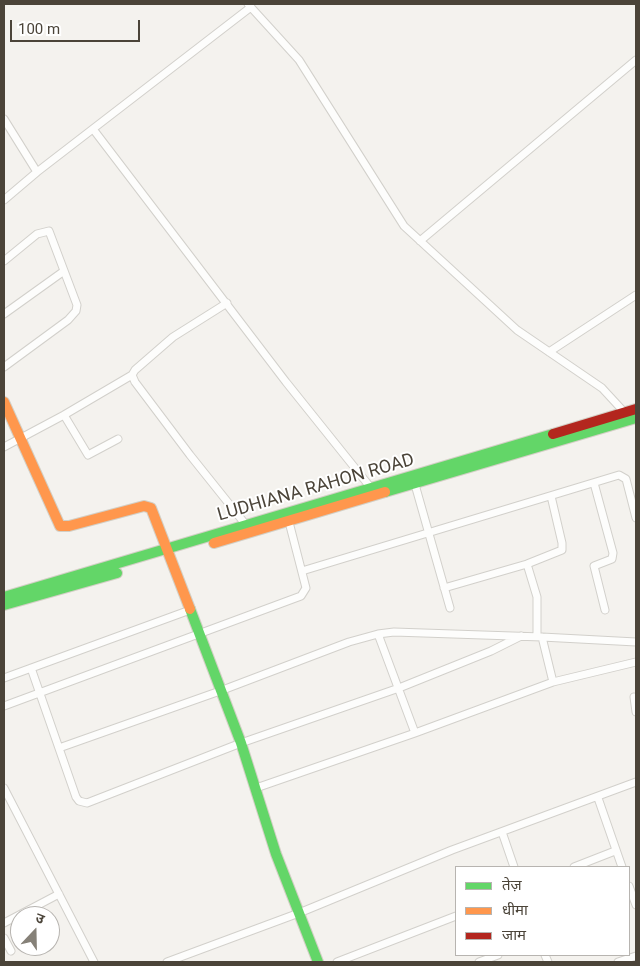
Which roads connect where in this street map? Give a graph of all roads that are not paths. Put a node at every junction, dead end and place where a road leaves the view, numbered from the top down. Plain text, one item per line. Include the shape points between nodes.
1 (250, 5) edge
2 (636, 60) edge
3 (4, 119) edge
4 (93, 129) junction
5 (37, 172) junction
6 (4, 200) edge
7 (420, 241) junction
8 (4, 261) edge
9 (64, 271) junction
10 (636, 295) edge
11 (227, 303) junction
12 (4, 314) edge
13 (548, 352) junction
14 (4, 367) edge
15 (132, 375) junction
16 (4, 402) edge
17 (64, 415) junction
18 (632, 415) edge
19 (20, 438) junction
20 (118, 439) dead end
21 (4, 447) edge
22 (414, 481) junction
23 (594, 483) junction
24 (371, 488) junction
25 (550, 496) junction
26 (636, 518) edge
27 (289, 522) junction
28 (246, 525) junction
29 (429, 532) junction
30 (169, 552) junction
31 (527, 564) junction
32 (302, 571) junction
33 (444, 588) junction
34 (4, 597) edge
35 (4, 605) edge
36 (450, 608) dead end
37 (190, 610) junction
38 (605, 610) dead end
39 (198, 633) junction
40 (378, 634) junction
41 (521, 636) junction
42 (540, 637) junction
43 (636, 642) edge
44 (636, 662) edge
45 (31, 668) junction
46 (4, 678) edge
47 (553, 682) junction
48 (398, 688) junction
49 (220, 691) junction
50 (40, 694) junction
51 (634, 696) dead end
52 (4, 706) edge
53 (636, 712) edge
54 (415, 733) junction
55 (241, 743) junction
56 (59, 748) junction
57 (636, 782) edge
58 (4, 788) edge
59 (256, 788) junction
60 (598, 798) junction
61 (502, 832) junction
62 (615, 851) junction
63 (514, 866) edge
64 (577, 866) edge
65 (622, 866) edge
66 (630, 890) edge
67 (59, 894) junction
68 (633, 904) edge
69 (299, 913) junction
70 (455, 916) edge
71 (4, 923) edge
72 (4, 938) edge
73 (10, 949) edge
74 (494, 956) edge
75 (636, 956) edge
76 (186, 959) edge
77 (94, 962) edge
78 (167, 962) edge
79 (318, 962) edge
80 (337, 962) edge
81 (479, 962) edge
82 (618, 962) edge

1 - 4 street
1 - 7 street via 299,60 404,226
2 - 7 street
3 - 5 street
4 - 5 street
4 - 11 street
5 - 6 street
7 - 13 street via 518,330
8 - 9 street via 37,234 49,231
9 - 12 street
9 - 14 street via 77,305 76,311
10 - 13 street
11 - 15 street via 173,337
11 - 24 street
13 - 18 street via 577,368
15 - 17 street
15 - 28 street via 201,470
16 - 19 main road
17 - 19 street
17 - 20 street via 88,456
18 - 22 main road, LUDHIANA RAHON ROAD
19 - 21 street
19 - 30 main road via 60,526 148,506
22 - 24 main road, LUDHIANA RAHON ROAD
22 - 27 main road, LUDHIANA RAHON ROAD
22 - 29 street
23 - 25 street
23 - 26 street via 624,476
23 - 38 street via 613,553 612,559 594,566
24 - 28 main road, LUDHIANA RAHON ROAD
25 - 29 street
25 - 31 street via 562,550
27 - 30 main road, LUDHIANA RAHON ROAD
27 - 32 street
28 - 30 main road, LUDHIANA RAHON ROAD
29 - 32 street
29 - 33 street
30 - 34 main road, LUDHIANA RAHON ROAD
30 - 35 main road, LUDHIANA RAHON ROAD
30 - 37 main road
31 - 33 street
31 - 42 street via 536,597
32 - 39 street via 306,588 301,596
33 - 36 street
37 - 39 main road
37 - 45 street
39 - 49 main road
39 - 50 street
40 - 41 street
40 - 48 street
40 - 49 street
41 - 42 street
41 - 48 street
42 - 43 street
42 - 47 street
44 - 47 street
45 - 46 street
45 - 50 street
47 - 54 street
48 - 54 street
48 - 55 street
49 - 55 main road
49 - 56 street
50 - 52 street
50 - 56 street
51 - 53 street
54 - 59 street
55 - 56 street via 87,803 76,797
55 - 59 main road
57 - 60 street
58 - 67 street
59 - 69 main road via 276,854
60 - 61 street
60 - 62 street
61 - 63 street
61 - 69 street
62 - 64 street
62 - 65 street
66 - 68 street
67 - 71 street
67 - 77 street
69 - 76 street
69 - 79 main road
70 - 80 street
72 - 73 street
74 - 81 street
75 - 82 street
76 - 78 street

